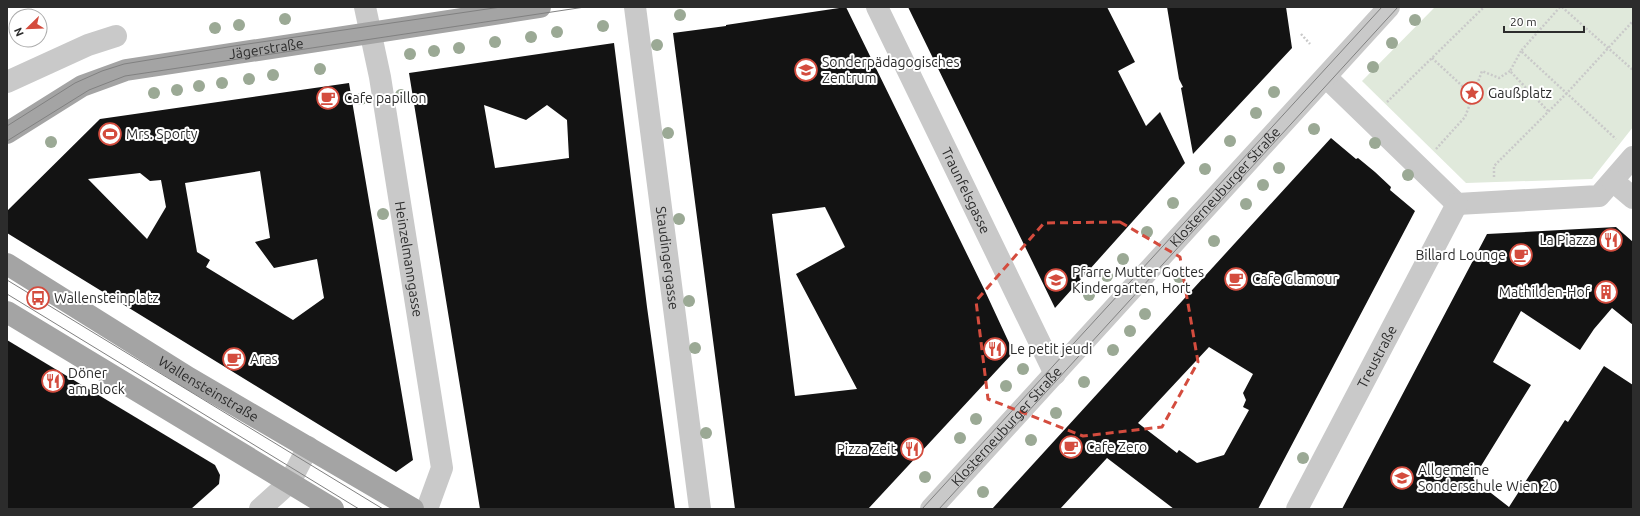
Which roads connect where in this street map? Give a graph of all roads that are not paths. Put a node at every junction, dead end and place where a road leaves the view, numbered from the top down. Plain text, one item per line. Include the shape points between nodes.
1 (365, 7) edge
2 (540, 7) edge
3 (635, 7) edge
4 (877, 7) edge
5 (1389, 7) edge
6 (370, 32) junction
7 (116, 36) dead end
8 (1326, 77) junction
9 (7, 82) edge
10 (7, 134) edge
11 (1628, 150) edge
12 (1613, 181) junction
13 (1633, 198) edge
14 (1457, 204) junction
15 (7, 264) edge
16 (7, 312) edge
17 (1055, 374) junction
18 (308, 447) junction
19 (290, 482) junction
20 (260, 509) edge
21 (333, 509) edge
22 (413, 509) edge
23 (427, 509) edge
24 (700, 509) edge
25 (931, 509) edge
26 (1297, 509) edge

1 - 6 street, Heinzelmanngasse
2 - 6 main road, Jägerstraße
3 - 24 street, Staudingergasse
4 - 17 street, Traunfelsgasse
5 - 8 street, Klosterneuburger Straße
6 - 10 main road, Jägerstraße via 126,70 82,86
6 - 23 street, Heinzelmanngasse via 380,77 442,468
7 - 9 street via 88,45
8 - 14 street
8 - 17 street, Klosterneuburger Straße
11 - 12 street
12 - 13 street
12 - 14 street via 1599,196
14 - 26 street, Treustraße
15 - 18 main road, Wallensteinstraße via 189,378
16 - 19 main road
17 - 25 street, Klosterneuburger Straße
18 - 19 street
18 - 22 main road, Wallensteinstraße
19 - 20 street
19 - 21 main road

